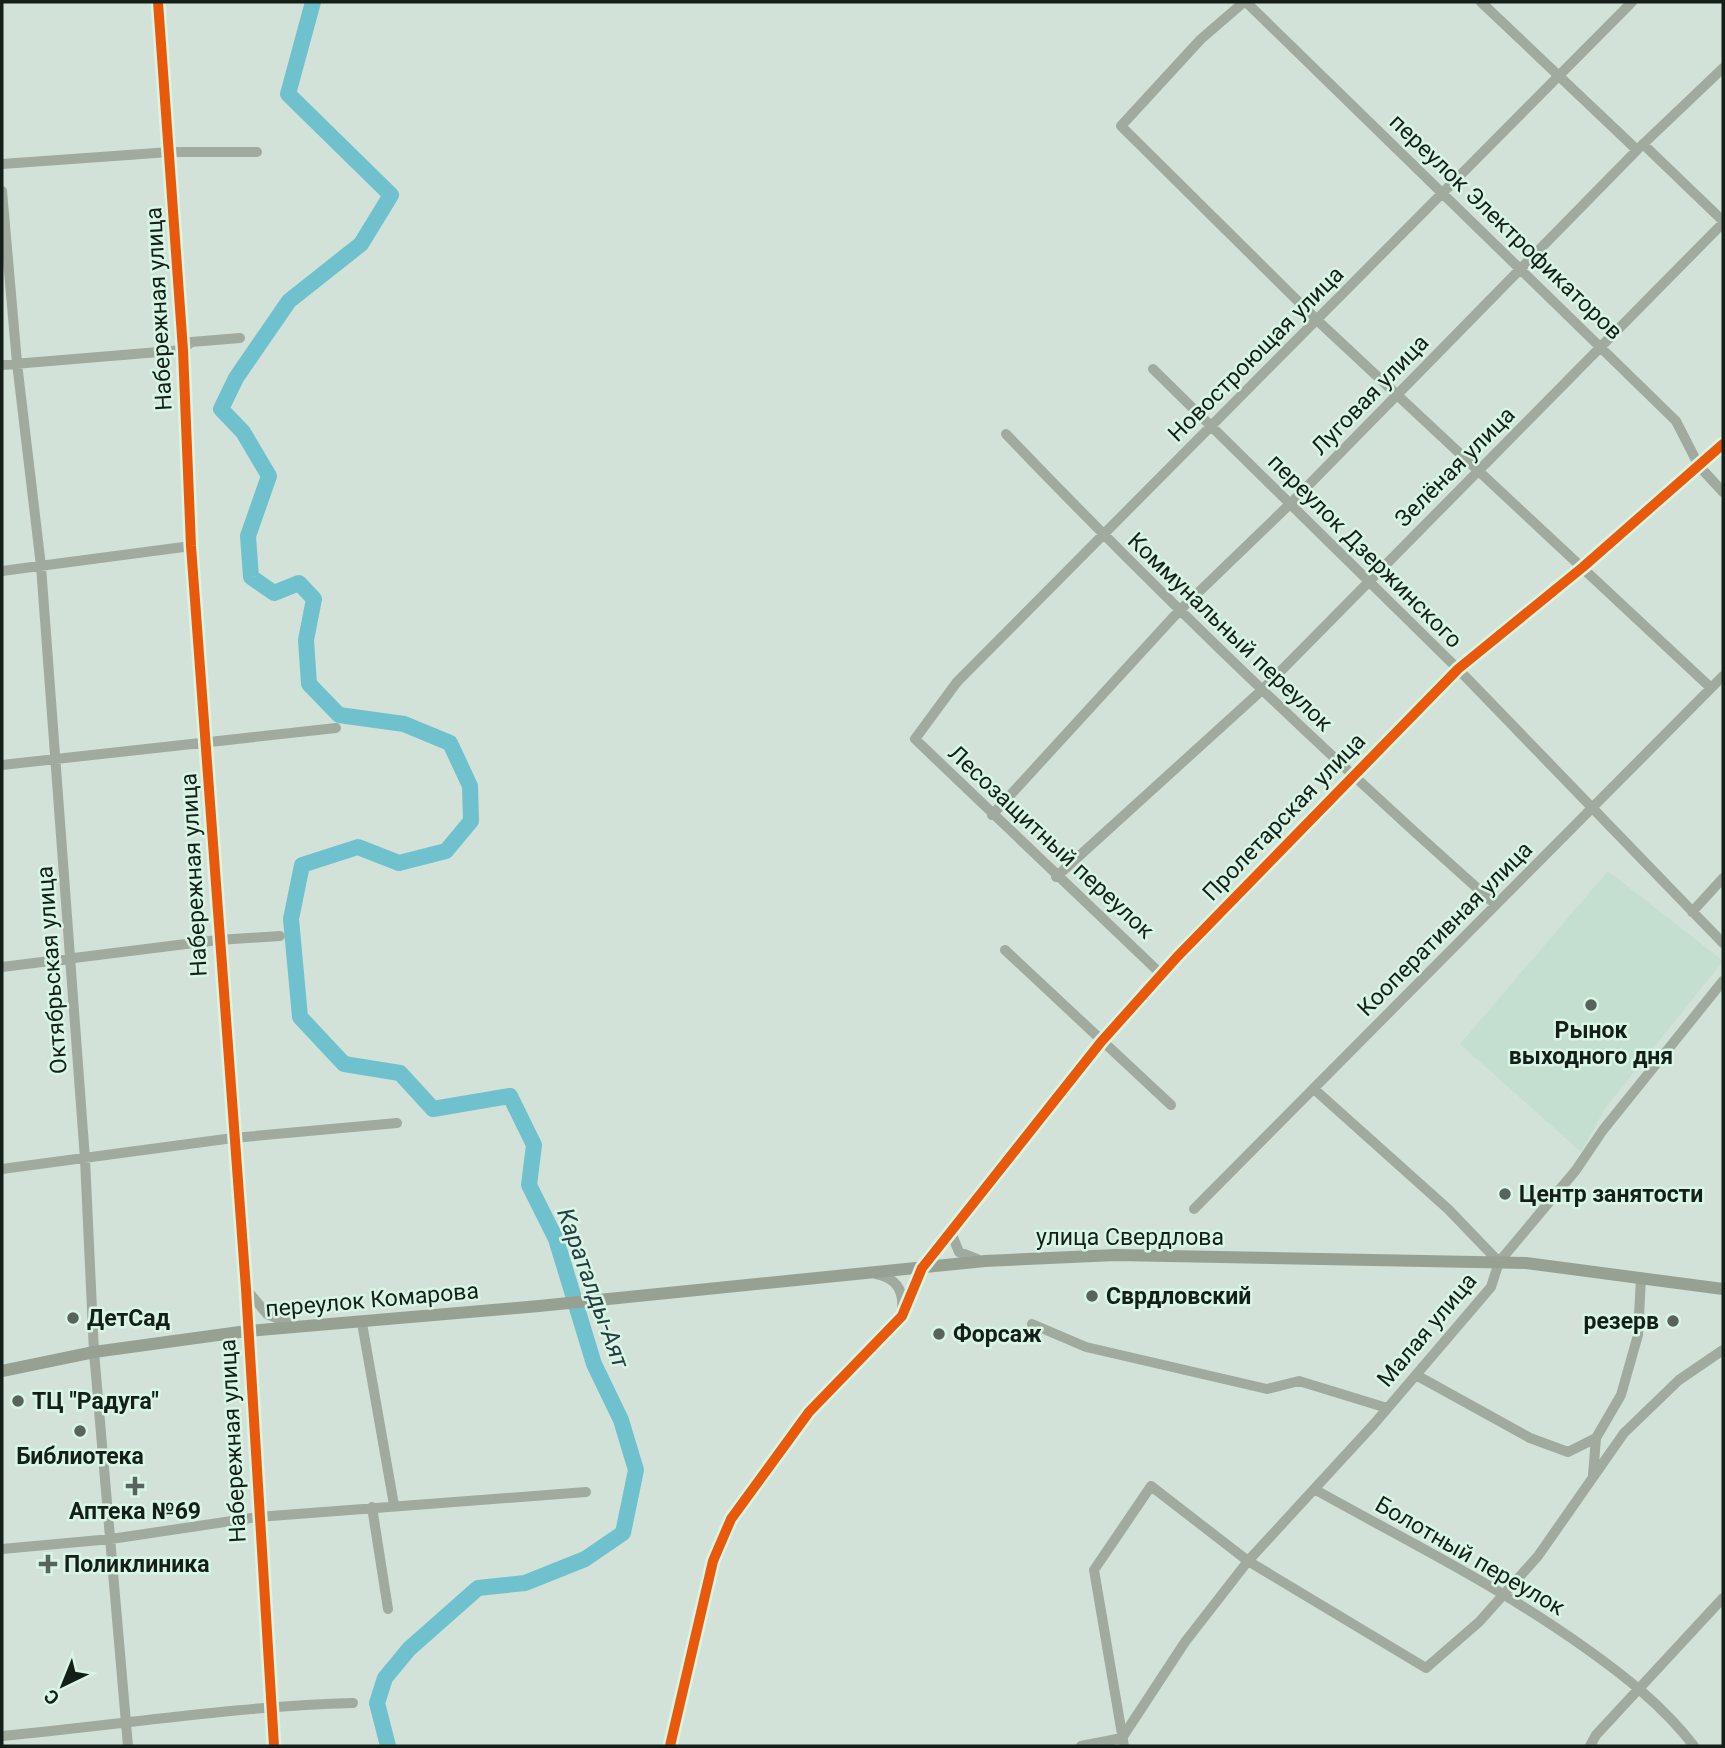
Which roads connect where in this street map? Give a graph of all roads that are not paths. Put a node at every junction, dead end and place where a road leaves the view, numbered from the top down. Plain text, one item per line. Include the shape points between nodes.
1 (158, 2) edge
2 (1245, 2) edge
3 (1481, 2) edge
4 (1632, 2) edge
5 (1723, 68) edge
6 (1558, 76) junction
7 (1640, 147) junction
8 (170, 152) junction
9 (257, 152) dead end
10 (2, 164) edge
11 (2, 191) edge
12 (1443, 192) junction
13 (1723, 222) edge
14 (1519, 270) junction
15 (1318, 321) junction
16 (240, 338) dead end
17 (1601, 346) junction
18 (183, 350) junction
19 (17, 363) junction
20 (2, 365) edge
21 (1153, 369) dead end
22 (1399, 393) junction
23 (1211, 426) junction
24 (1006, 434) dead end
25 (1723, 444) edge
26 (1699, 466) junction
27 (1478, 473) junction
28 (1723, 492) edge
29 (1291, 503) junction
30 (1103, 535) junction
31 (191, 546) junction
32 (41, 566) junction
33 (1583, 566) junction
34 (2, 571) edge
35 (1369, 582) junction
36 (1178, 612) junction
37 (1458, 669) junction
38 (1723, 676) edge
39 (1711, 688) junction
40 (1262, 690) junction
41 (336, 728) dead end
42 (915, 739) joint
43 (208, 740) junction
44 (55, 759) junction
45 (2, 765) edge
46 (1352, 777) junction
47 (1592, 810) junction
48 (992, 815) junction
49 (1056, 877) junction
50 (1723, 878) edge
51 (1496, 905) junction
52 (1692, 912) junction
53 (280, 936) dead end
54 (218, 940) junction
55 (1723, 943) edge
56 (1005, 950) dead end
57 (70, 958) junction
58 (2, 967) edge
59 (1161, 974) junction
60 (1723, 981) edge
61 (1101, 1042) junction
62 (1314, 1089) junction
63 (1171, 1105) dead end
64 (397, 1123) dead end
65 (233, 1138) junction
66 (85, 1158) junction
67 (2, 1169) edge
68 (1195, 1209) dead end
69 (954, 1227) junction
70 (985, 1261) junction
71 (1499, 1262) junction
72 (922, 1268) junction
73 (869, 1272) junction
74 (1641, 1278) junction
75 (246, 1289) junction
76 (1723, 1289) edge
77 (539, 1306) joint
78 (902, 1316) junction
79 (362, 1323) junction
80 (1032, 1324) dead end
81 (298, 1326) junction
82 (247, 1331) junction
83 (1723, 1350) edge
84 (94, 1352) junction
85 (2, 1371) edge
86 (1416, 1375) junction
87 (1387, 1408) junction
88 (1596, 1438) junction
89 (1592, 1477) junction
90 (1314, 1489) junction
91 (586, 1492) dead end
92 (394, 1505) junction
93 (372, 1507) junction
94 (258, 1517) junction
95 (111, 1539) junction
96 (2, 1549) edge
97 (1248, 1561) junction
98 (1504, 1592) junction
99 (1723, 1598) edge
100 (388, 1609) dead end
101 (1640, 1687) junction
102 (353, 1703) dead end
103 (270, 1705) junction
104 (126, 1725) junction
105 (2, 1736) edge
106 (1123, 1742) edge
107 (128, 1746) edge
108 (274, 1746) edge
109 (670, 1746) edge
110 (1081, 1746) edge
111 (1590, 1746) edge
112 (1694, 1746) edge

1 - 8 street, Набережная улица
2 - 12 street, переулок Электрофикаторов
2 - 15 street via 1201,39 1121,126
3 - 6 street
4 - 6 street, Новостроющая улица
5 - 7 street, Луговая улица
6 - 7 street
6 - 12 street, Новостроющая улица
7 - 13 street
7 - 14 street, Луговая улица
8 - 9 street
8 - 10 street
8 - 18 street, Набережная улица
11 - 19 street, Октябрьская улица
12 - 14 street, переулок Электрофикаторов
12 - 15 street, Новостроющая улица
13 - 17 street, Зелёная улица
14 - 17 street, переулок Электрофикаторов
14 - 22 street, Луговая улица
15 - 22 street
15 - 23 street, Новостроющая улица
16 - 18 street via 191,342
17 - 26 street, переулок Электрофикаторов via 1676,421
17 - 27 street, Зелёная улица
18 - 19 street
18 - 31 street, Набережная улица
19 - 20 street
19 - 32 street, Октябрьская улица
21 - 23 street, переулок Дзержинского
22 - 27 street
22 - 29 street, Луговая улица
23 - 29 street, переулок Дзержинского
23 - 30 street, Новостроющая улица
24 - 30 street, Коммунальный переулок
25 - 26 street, Пролетарская улица
26 - 28 street, переулок Электрофикаторов
26 - 33 street, Пролетарская улица
27 - 33 street
27 - 35 street, Зелёная улица
29 - 35 street, переулок Дзержинского
29 - 36 street, Луговая улица
30 - 36 street, Коммунальный переулок
30 - 42 street, Новостроющая улица via 957,682
31 - 32 street
31 - 43 street, Набережная улица
32 - 34 street
32 - 44 street, Октябрьская улица
33 - 37 street, Пролетарская улица
33 - 39 street
35 - 37 street, переулок Дзержинского
35 - 40 street, Зелёная улица
36 - 40 street, Коммунальный переулок
36 - 48 street, Луговая улица
37 - 46 street, Пролетарская улица
37 - 47 street, переулок Дзержинского
38 - 39 street, Кооперативная улица
39 - 47 street, Кооперативная улица
40 - 46 street, Коммунальный переулок
40 - 49 street, Зелёная улица
41 - 43 street
42 - 48 street, Лесозащитный переулок
43 - 44 street
43 - 54 street, Набережная улица
44 - 45 street
44 - 57 street, Октябрьская улица
46 - 51 street, Коммунальный переулок
46 - 59 street, Пролетарская улица
47 - 51 street, Кооперативная улица
47 - 52 street, переулок Дзержинского
48 - 49 street, Лесозащитный переулок
49 - 59 street, Лесозащитный переулок
50 - 52 street
51 - 62 street, Кооперативная улица
52 - 55 street, переулок Дзержинского
53 - 54 street
54 - 57 street
54 - 65 street, Набережная улица
56 - 61 street
57 - 58 street
57 - 66 street, Октябрьская улица
59 - 61 street, Пролетарская улица
60 - 71 street, Малая улица
61 - 63 street
61 - 69 street, Пролетарская улица
62 - 68 street, Кооперативная улица
62 - 71 street via 1448,1209
64 - 65 street
65 - 66 street
65 - 75 street, Набережная улица
66 - 67 street
66 - 84 street, Октябрьская улица
69 - 70 street via 952,1235 960,1252
69 - 72 street, Пролетарская улица
70 - 71 main road, улица Свердлова via 1115,1255
70 - 72 main road, улица Свердлова
71 - 74 main road, улица Свердлова
71 - 86 street, Малая улица via 1491,1287
72 - 73 main road, улица Свердлова
72 - 78 street, Пролетарская улица
73 - 77 main road, улица Свердлова
73 - 78 street via 893,1280 901,1289
74 - 76 main road, улица Свердлова
74 - 88 street via 1638,1335 1620,1395
75 - 81 street via 267,1314
75 - 82 street, Набережная улица
77 - 79 main road, переулок Комарова
78 - 109 street via 809,1412 731,1519 713,1561
79 - 81 main road, переулок Комарова
79 - 92 street
80 - 87 street via 1086,1347 1267,1389 1299,1381
81 - 82 main road, переулок Комарова
82 - 84 main road, переулок Комарова
82 - 94 street, Набережная улица
83 - 89 street via 1679,1380 1623,1433
84 - 85 main road, переулок Комарова
84 - 95 street, Октябрьская улица
86 - 87 street, Малая улица
86 - 88 street via 1530,1438 1568,1452
87 - 90 street, Малая улица
88 - 89 street
89 - 98 street via 1538,1556
90 - 97 street, Малая улица
90 - 98 street, Болотный переулок
91 - 92 street
92 - 93 street
93 - 94 street
93 - 100 street
94 - 95 street
94 - 103 street, Набережная улица
95 - 96 street
95 - 104 street, Октябрьская улица
97 - 98 street via 1426,1668 1479,1622
97 - 106 street, Малая улица via 1185,1642
97 - 106 street via 1151,1486 1094,1570
98 - 101 street, Болотный переулок
99 - 101 street
101 - 111 street
101 - 112 street, Болотный переулок
102 - 103 street
103 - 104 street
103 - 108 street, Набережная улица
104 - 105 street
104 - 107 street, Октябрьская улица
106 - 110 street

